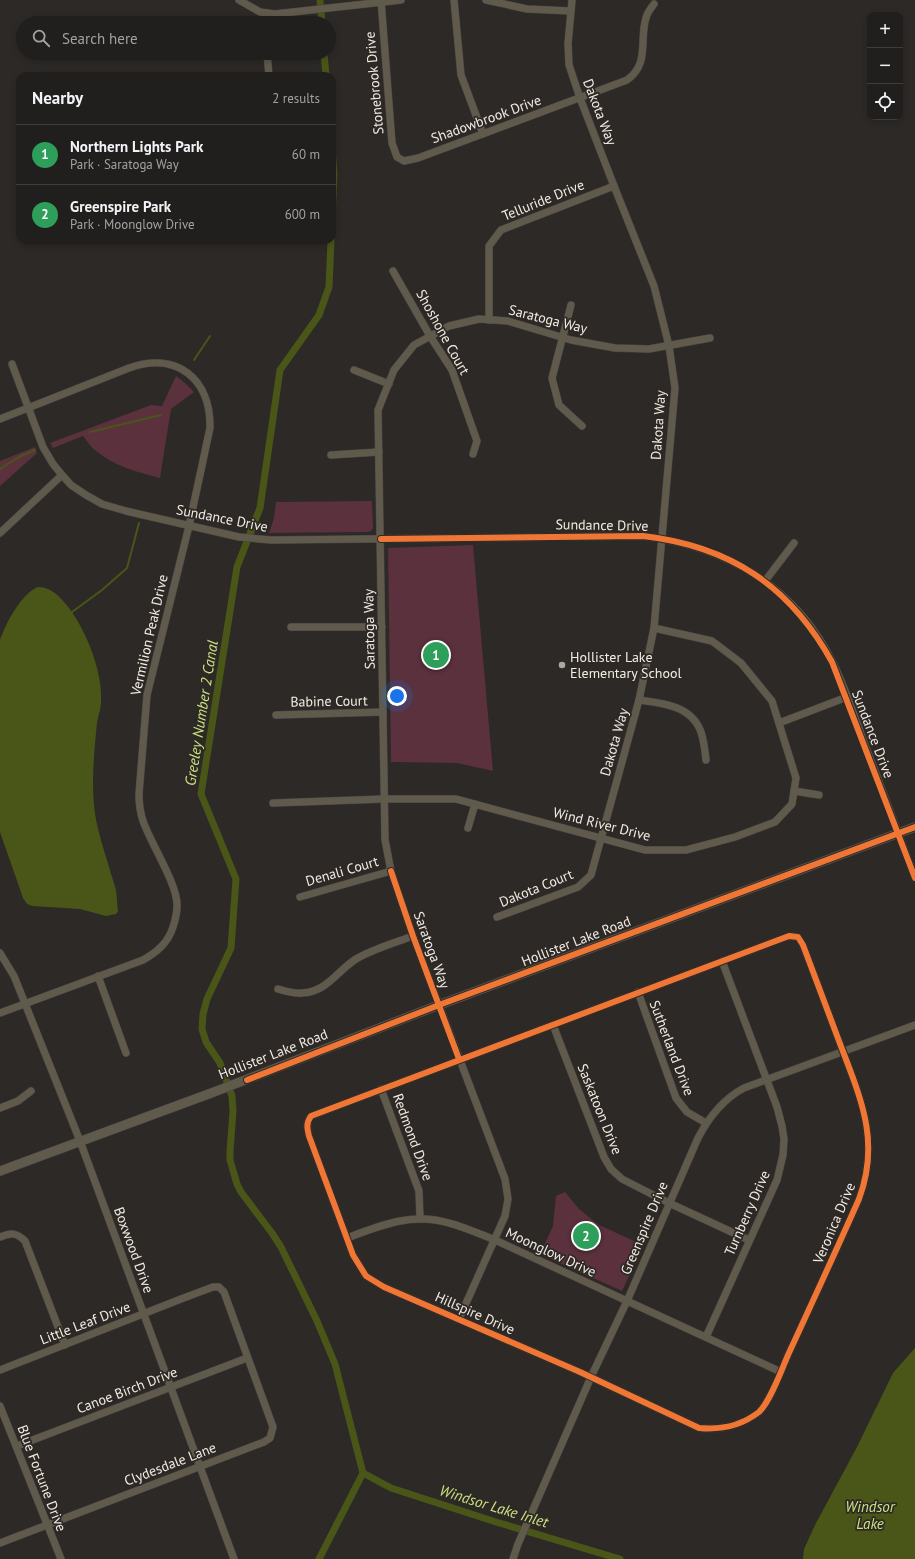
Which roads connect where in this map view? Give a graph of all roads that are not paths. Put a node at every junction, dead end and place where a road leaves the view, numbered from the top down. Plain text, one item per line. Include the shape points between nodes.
1 (239, 0) edge
2 (401, 0) edge
3 (454, 0) edge
4 (490, 0) edge
5 (572, 0) edge
6 (381, 1) edge
7 (654, 4) dead end
8 (571, 11) junction
9 (268, 13) junction
10 (268, 16) edge
11 (267, 60) edge
12 (268, 72) edge
13 (580, 98) junction
14 (482, 134) junction
15 (400, 160) joint
16 (614, 186) junction
17 (394, 271) dead end
18 (571, 305) dead end
19 (489, 320) junction
20 (430, 336) junction
21 (562, 337) junction
22 (710, 338) dead end
23 (668, 346) junction
24 (12, 364) dead end
25 (354, 370) dead end
26 (389, 384) junction
27 (28, 408) junction
28 (0, 418) edge
29 (582, 426) dead end
30 (379, 452) junction
31 (473, 454) dead end
32 (331, 455) dead end
33 (62, 475) junction
34 (189, 526) junction
35 (0, 533) edge
36 (662, 538) junction
37 (381, 539) junction
38 (794, 543) dead end
39 (765, 581) junction
40 (291, 627) dead end
41 (382, 627) junction
42 (654, 628) junction
43 (847, 697) junction
44 (639, 700) junction
45 (383, 712) junction
46 (276, 715) dead end
47 (779, 723) junction
48 (706, 760) dead end
49 (794, 791) junction
50 (819, 795) dead end
51 (384, 799) junction
52 (273, 803) dead end
53 (474, 804) junction
54 (915, 827) edge
55 (468, 828) dead end
56 (898, 834) junction
57 (602, 839) junction
58 (391, 871) junction
59 (915, 878) edge
60 (300, 896) dead end
61 (497, 917) dead end
62 (413, 936) junction
63 (0, 953) edge
64 (722, 961) junction
65 (98, 976) junction
66 (278, 989) dead end
67 (638, 992) junction
68 (26, 1003) junction
69 (439, 1005) junction
70 (0, 1013) edge
71 (553, 1025) junction
72 (915, 1025) edge
73 (843, 1052) junction
74 (126, 1053) dead end
75 (459, 1059) junction
76 (767, 1080) junction
77 (381, 1089) junction
78 (31, 1091) dead end
79 (0, 1108) edge
80 (706, 1123) junction
81 (80, 1141) junction
82 (0, 1171) edge
83 (669, 1203) junction
84 (420, 1219) junction
85 (0, 1237) edge
86 (347, 1238) junction
87 (495, 1240) junction
88 (749, 1240) junction
89 (627, 1301) junction
90 (143, 1314) junction
91 (459, 1319) junction
92 (706, 1337) junction
93 (64, 1345) junction
94 (248, 1358) junction
95 (0, 1370) edge
96 (781, 1372) junction
97 (591, 1378) junction
98 (170, 1387) junction
99 (0, 1406) edge
100 (730, 1427) joint
101 (17, 1446) junction
102 (200, 1467) junction
103 (47, 1526) junction
104 (0, 1543) edge
105 (61, 1559) edge
106 (234, 1559) edge
107 (513, 1559) edge

1 - 9 street via 260,12
2 - 6 street
3 - 14 street via 461,75
4 - 8 street via 527,9
5 - 8 street, Dakota Way
6 - 9 street
6 - 15 street, Stonebrook Drive via 392,143
7 - 13 street, Shadowbrook Drive via 646,18 641,62 634,75
8 - 13 street, Dakota Way via 569,65
9 - 10 street
11 - 12 street
13 - 14 street, Shadowbrook Drive
13 - 16 street, Dakota Way
14 - 15 street, Shadowbrook Drive via 410,161
16 - 19 street, Telluride Drive via 501,230 489,246
16 - 23 street, Dakota Way via 654,286
17 - 20 street, Shoshone Court
18 - 21 street
19 - 20 street, Saratoga Way via 479,319 449,326
19 - 21 street, Saratoga Way via 508,321
20 - 26 street, Saratoga Way via 414,345 394,370
20 - 31 street, Shoshone Court via 452,370 477,440
21 - 23 street, Saratoga Way via 615,348 649,349
21 - 29 street via 552,378 559,405
22 - 23 street, Saratoga Way
23 - 36 street, Dakota Way via 675,388
24 - 27 street, Sundance Drive
25 - 26 street
26 - 30 street, Saratoga Way via 378,410
27 - 28 street, Vermilion Peak Drive
27 - 33 street, Sundance Drive via 43,447
27 - 34 street, Vermilion Peak Drive via 142,364 153,362 170,365 187,372 199,386 210,414 210,428
30 - 32 street
30 - 37 street, Saratoga Way
33 - 34 street, Sundance Drive via 71,485 102,504
33 - 35 street
34 - 37 street, Sundance Drive via 263,540
34 - 65 street, Vermilion Peak Drive via 147,695 139,794 143,822 175,892 175,920 164,945 155,954
36 - 37 street, Sundance Drive via 624,536
36 - 39 street, Sundance Drive via 715,553
36 - 42 street, Dakota Way
37 - 41 street, Saratoga Way
38 - 39 street
39 - 43 street, Sundance Drive via 785,598 811,628 832,662
40 - 41 street
41 - 45 street, Saratoga Way
42 - 44 street, Dakota Way
42 - 47 street, Wind River Drive via 712,641 741,663 772,701
43 - 47 street
43 - 56 street, Sundance Drive
44 - 48 street via 681,709 690,716 698,724 702,734
44 - 57 street, Dakota Way
45 - 46 street, Babine Court
45 - 51 street, Saratoga Way
47 - 49 street, Wind River Drive via 796,778
49 - 50 street
49 - 57 street, Wind River Drive via 792,804 775,822 735,837 686,850 645,850
51 - 52 street, Wind River Drive
51 - 53 street, Wind River Drive via 456,799
51 - 58 street, Saratoga Way via 384,840
53 - 55 street
53 - 57 street, Wind River Drive
54 - 56 street, Hollister Lake Road
56 - 59 street, Sundance Drive
56 - 69 street, Hollister Lake Road
57 - 61 street, Dakota Court via 591,875 578,887
58 - 60 street, Denali Court
58 - 62 street, Saratoga Way
62 - 66 street via 355,960 320,989 302,994
62 - 69 street, Saratoga Way
63 - 68 street, Boxwood Drive
64 - 67 street
64 - 73 street, Veronica Drive via 790,936 798,937
64 - 76 street, Turnberry Drive
65 - 68 street, Vermilion Peak Drive
65 - 74 street
67 - 71 street
67 - 80 street, Sutherland Drive via 676,1098 686,1112
68 - 70 street, Vermilion Peak Drive
68 - 81 street, Boxwood Drive
69 - 75 street, Saratoga Way
69 - 81 street, Hollister Lake Road
71 - 75 street
71 - 83 street, Saskatoon Drive via 611,1169 622,1179
72 - 73 street, Greenspire Drive
73 - 76 street, Greenspire Drive
73 - 96 street, Veronica Drive via 863,1105 868,1128 869,1149 865,1183
75 - 77 street
75 - 87 street, Saratoga Way via 507,1189 508,1204
76 - 80 street, Greenspire Drive via 735,1093 722,1103
76 - 88 street, Turnberry Drive via 782,1126 783,1155 777,1180
77 - 84 street, Redmond Drive via 419,1191
77 - 86 street, Hillspire Drive via 315,1114 308,1120 309,1136
78 - 79 street via 18,1101
80 - 83 street, Greenspire Drive
81 - 82 street, Hollister Lake Road
81 - 90 street, Boxwood Drive
83 - 88 street, Saskatoon Drive
83 - 89 street, Greenspire Drive
84 - 86 street, Moonglow Drive via 387,1223
84 - 87 street, Moonglow Drive via 449,1223
85 - 93 street via 14,1233 25,1241
86 - 91 street, Hillspire Drive via 359,1266 374,1282
87 - 89 street, Moonglow Drive
87 - 91 street, Saratoga Way
88 - 92 street, Turnberry Drive
89 - 92 street, Moonglow Drive
89 - 97 street, Greenspire Drive
90 - 93 street, Little Leaf Drive
90 - 94 street, Little Leaf Drive via 219,1286 224,1292
90 - 98 street, Boxwood Drive
91 - 97 street, Hillspire Drive
92 - 96 street, Moonglow Drive
93 - 95 street, Little Leaf Drive
94 - 98 street, Canoe Birch Drive
94 - 102 street, Clydesdale Lane via 272,1423 270,1438
96 - 100 street, Veronica Drive via 767,1401 759,1411
97 - 100 street, Hillspire Drive via 699,1428
97 - 107 street, Greenspire Drive
98 - 101 street, Canoe Birch Drive
98 - 102 street, Boxwood Drive
99 - 101 street, Blue Fortune Drive
101 - 103 street, Blue Fortune Drive
102 - 103 street, Clydesdale Lane
102 - 106 street, Boxwood Drive
103 - 104 street, Clydesdale Lane
103 - 105 street, Blue Fortune Drive

